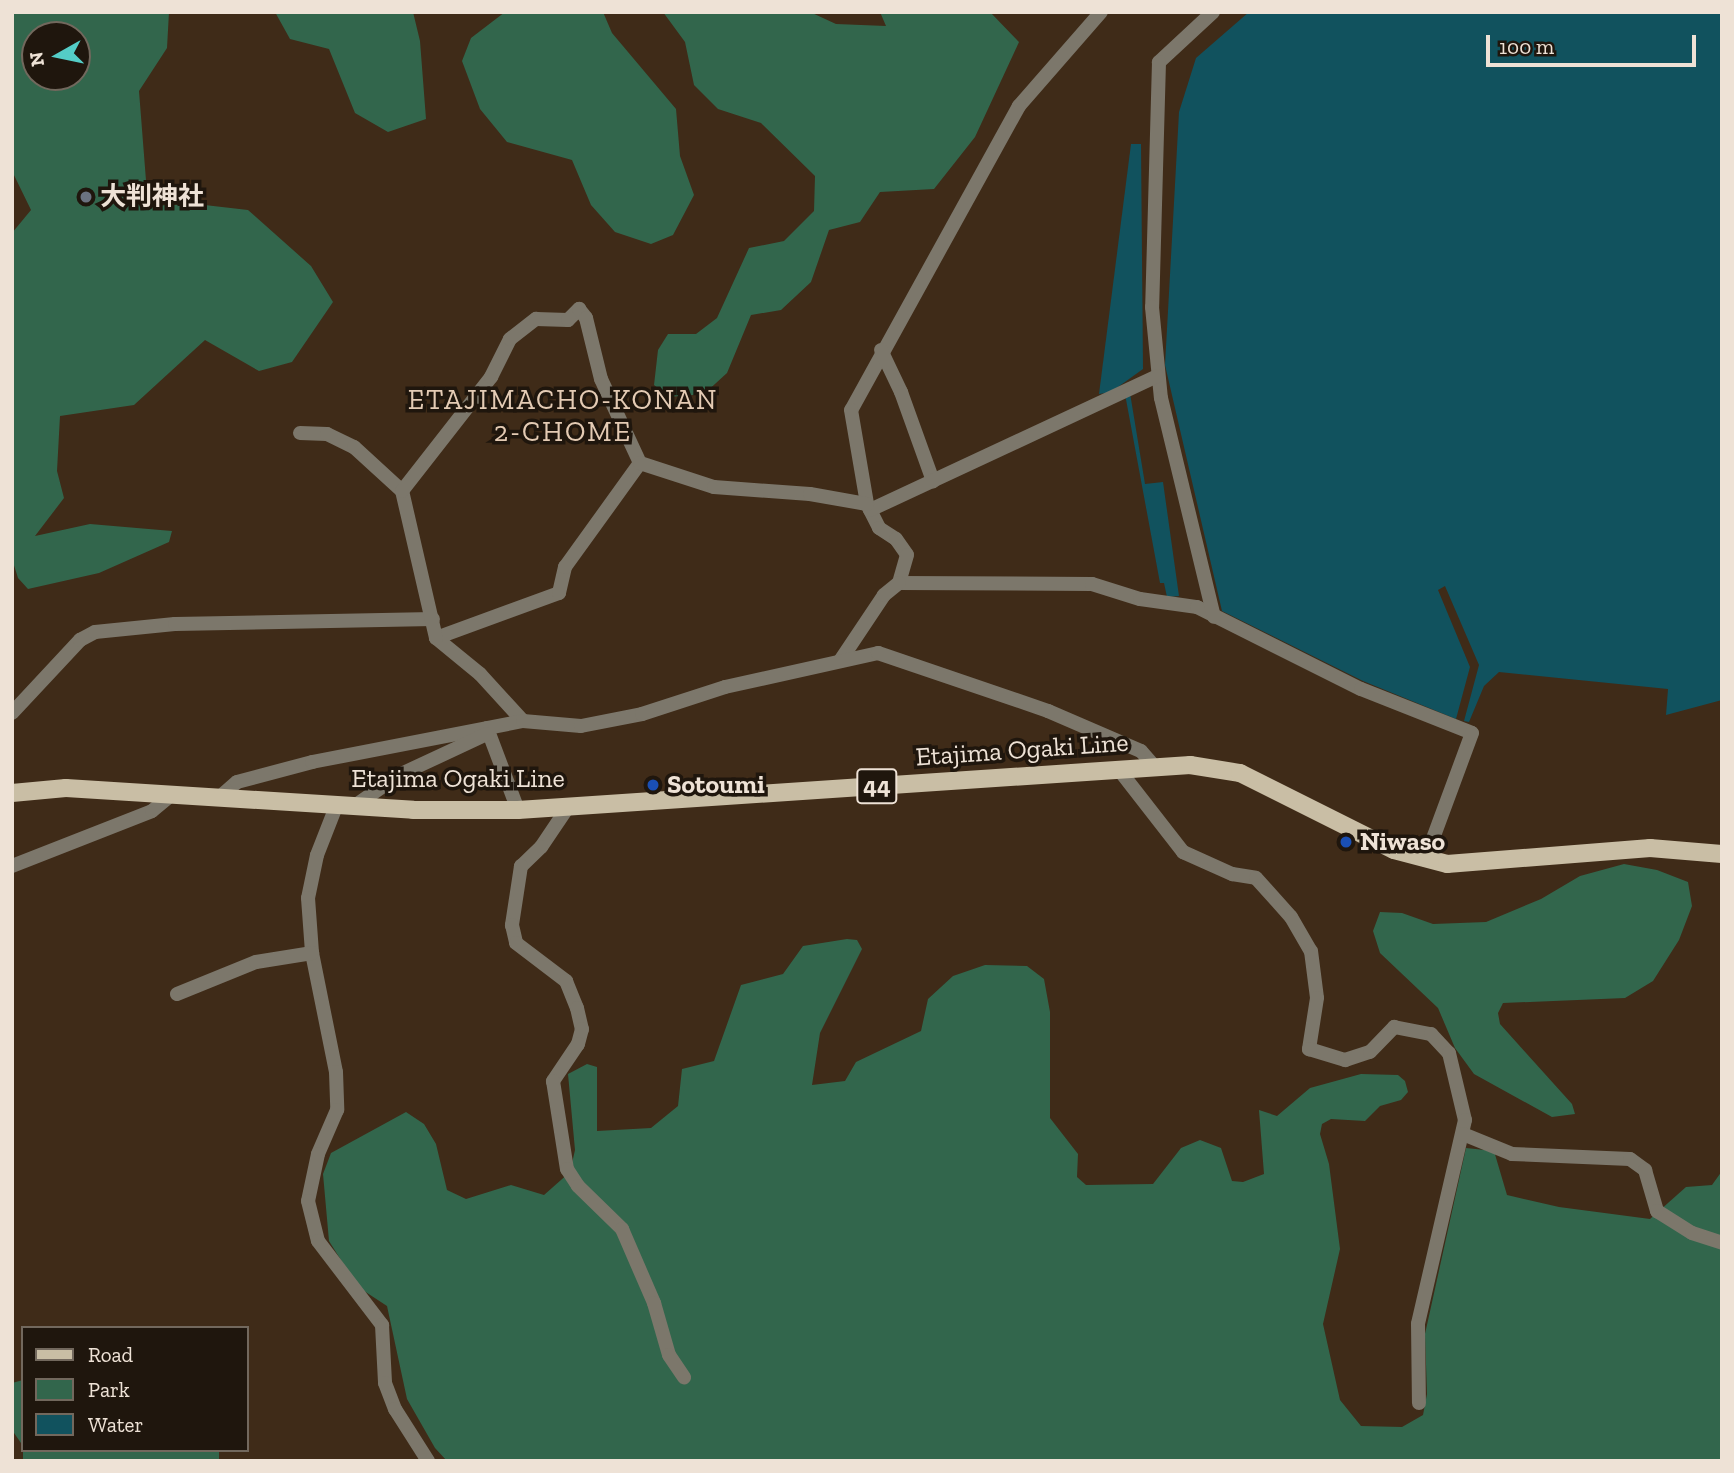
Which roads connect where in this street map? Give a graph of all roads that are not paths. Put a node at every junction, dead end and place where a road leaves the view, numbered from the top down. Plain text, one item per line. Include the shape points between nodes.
1 (1101, 12) edge
2 (1213, 12) edge
3 (880, 350) junction
4 (1157, 376) junction
5 (300, 433) dead end
6 (640, 463) junction
7 (933, 481) junction
8 (402, 491) junction
9 (868, 507) junction
10 (899, 583) junction
11 (1214, 617) junction
12 (433, 619) junction
13 (436, 638) junction
14 (840, 661) junction
15 (12, 713) edge
16 (523, 721) junction
17 (487, 731) junction
18 (1155, 767) junction
19 (1120, 771) junction
20 (12, 793) edge
21 (172, 794) junction
22 (222, 795) junction
23 (337, 804) junction
24 (356, 805) junction
25 (568, 807) junction
26 (519, 810) junction
27 (1722, 854) edge
28 (1425, 860) junction
29 (12, 866) edge
30 (312, 953) junction
31 (177, 994) dead end
32 (1463, 1134) junction
33 (1722, 1243) edge
34 (684, 1377) dead end
35 (1419, 1403) dead end
36 (428, 1461) edge

1 - 3 street via 1019,106
2 - 4 street via 1159,62 1153,307
3 - 7 street via 901,392
3 - 9 street via 851,410
4 - 7 street
4 - 11 street
5 - 8 street via 327,434 354,447
6 - 8 street via 601,379 586,318 579,309 568,320 536,319 510,339 491,377
6 - 9 street via 714,487 810,494
6 - 13 street via 565,567 559,593
7 - 9 street
8 - 12 street
9 - 10 street via 879,528 896,539 907,555
10 - 11 street via 1092,584 1140,599 1196,607
10 - 14 street via 884,596
11 - 28 street via 1362,689 1472,733
12 - 13 street
12 - 15 street via 174,624 95,632 80,640
13 - 16 street via 480,674
14 - 16 street via 593,724
14 - 18 street via 878,653 892,657 1048,711 1141,751
16 - 17 street
17 - 22 street via 312,762 237,782
17 - 24 street via 399,775
17 - 26 street
18 - 19 main road, Etajima Ogaki Line / 44
18 - 28 main road, Etajima Ogaki Line / 44 via 1202,766 1240,773 1394,850
19 - 25 main road, Etajima Ogaki Line / 44
19 - 32 street via 1183,852 1232,874 1256,878 1291,917 1311,951 1317,998 1309,1049 1345,1060 1370,1052 1394,1027 1430,1034 1449,1053 1458,1076
20 - 21 main road, Etajima Ogaki Line / 44 via 66,788
21 - 22 main road, Etajima Ogaki Line / 44
21 - 29 street via 152,811
22 - 23 main road, Etajima Ogaki Line / 44
23 - 24 main road, Etajima Ogaki Line / 44
23 - 30 street via 317,855 308,898
24 - 26 main road, Etajima Ogaki Line / 44
25 - 26 main road, Etajima Ogaki Line / 44
25 - 34 street via 541,847 521,866 512,925 516,943 566,981 582,1029 578,1044 553,1081 567,1169 622,1229 654,1303 669,1355
27 - 28 main road, Etajima Ogaki Line / 44 via 1650,848 1471,865
30 - 31 street via 256,962
30 - 36 street via 336,1072 337,1110 318,1154 308,1201 318,1241 382,1325 385,1383 395,1409
32 - 33 street via 1512,1154 1630,1159 1645,1170 1657,1210 1692,1233
32 - 35 street via 1418,1324

